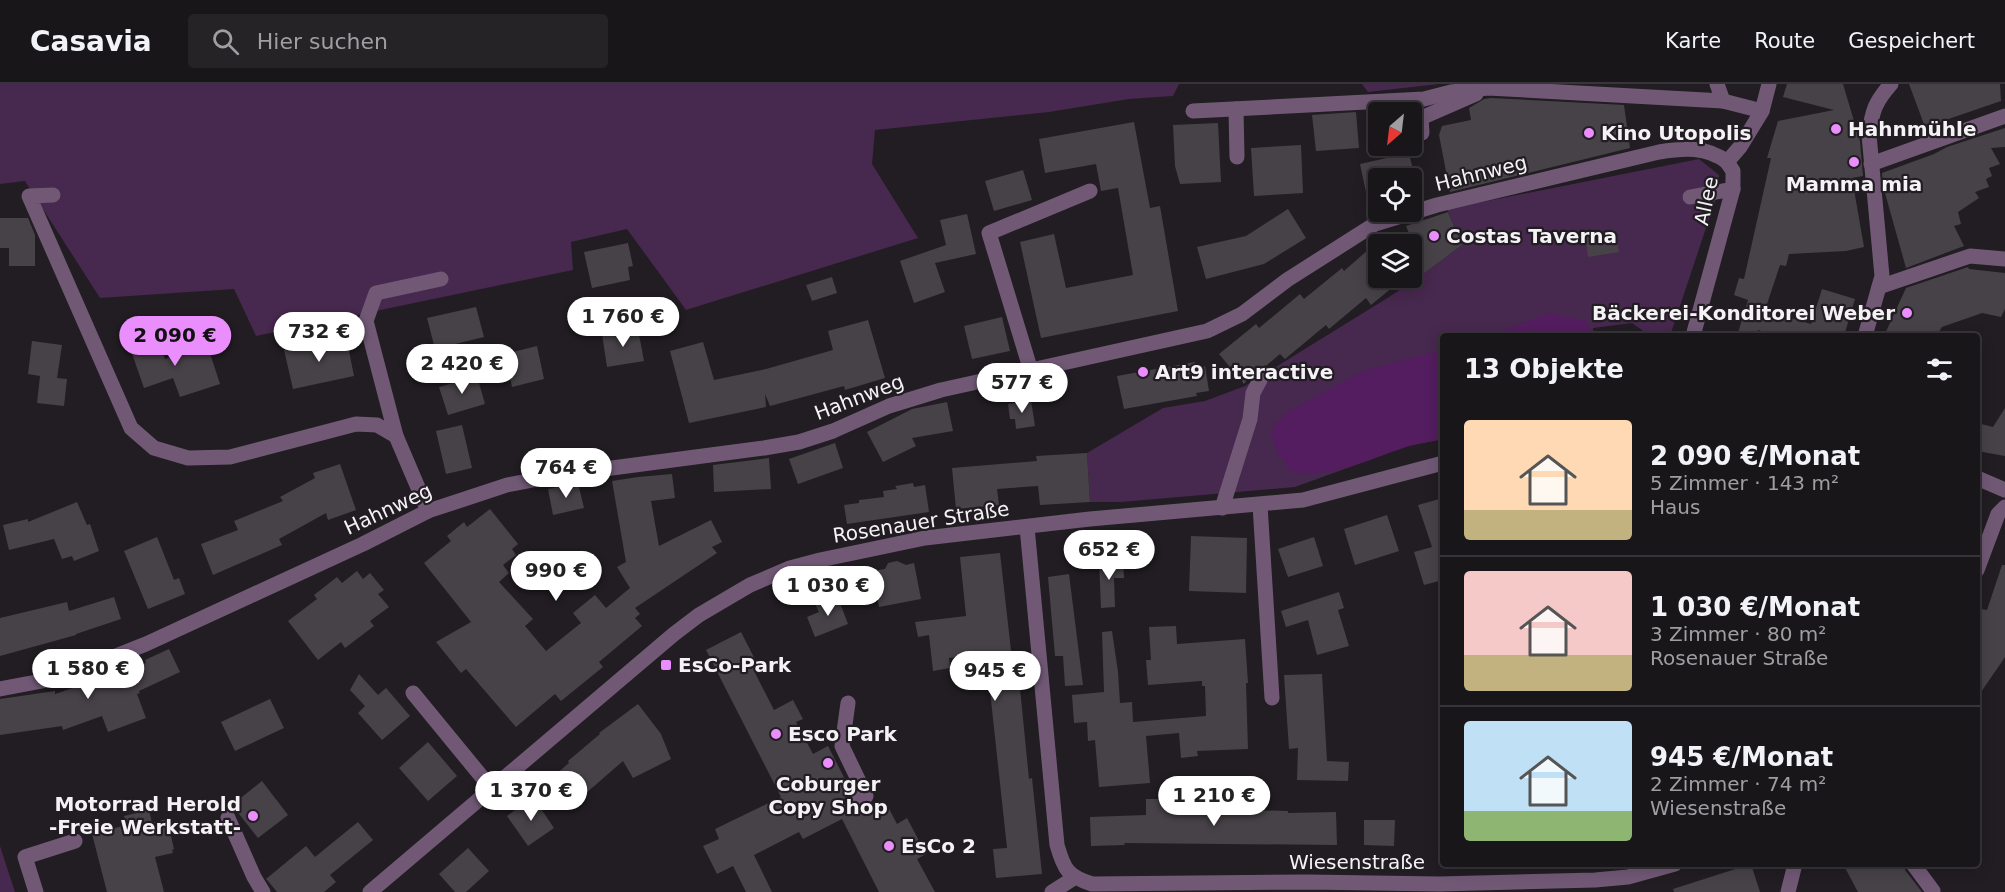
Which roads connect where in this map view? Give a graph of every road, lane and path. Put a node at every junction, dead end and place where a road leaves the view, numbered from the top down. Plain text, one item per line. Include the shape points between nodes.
1 (1718, 84) edge
2 (1769, 84) edge
3 (1891, 84) edge
4 (1488, 88) junction
5 (1723, 101) junction
6 (1236, 109) junction
7 (1193, 111) dead end
8 (1762, 111) junction
9 (2005, 116) edge
10 (1422, 118) edge
11 (1237, 157) dead end
12 (1727, 162) junction
13 (1871, 164) junction
14 (1733, 189) junction
15 (1090, 191) dead end
16 (53, 195) dead end
17 (1690, 197) dead end
18 (2005, 259) edge
19 (441, 279) dead end
20 (1880, 287) junction
21 (1694, 333) edge
22 (1866, 333) edge
23 (1031, 371) junction
24 (1260, 380) dead end
25 (396, 436) junction
26 (1440, 464) edge
27 (1980, 479) edge
28 (2005, 490) edge
29 (1260, 505) junction
30 (2005, 507) edge
31 (1222, 508) junction
32 (428, 511) junction
33 (1027, 527) junction
34 (1980, 562) edge
35 (0, 689) edge
36 (413, 693) dead end
37 (1272, 698) dead end
38 (848, 704) dead end
39 (491, 788) junction
40 (849, 806) dead end
41 (228, 818) dead end
42 (75, 841) dead end
43 (1664, 867) edge
44 (1794, 867) edge
45 (1915, 867) edge
46 (1074, 878) junction
47 (1558, 886) edge
48 (1245, 887) edge
49 (1309, 887) edge
50 (1933, 891) edge
51 (36, 892) edge
52 (263, 892) edge
53 (370, 892) edge
54 (1052, 892) edge
55 (1788, 892) edge

1 - 5 street
2 - 8 street, Allee
3 - 13 street via 1871,112
4 - 5 street
4 - 6 street via 1424,99
4 - 10 street
5 - 8 street
6 - 7 street
6 - 11 street
8 - 12 street, Allee
9 - 13 street
12 - 14 street, Allee via 1733,171
12 - 23 street, Hahnweg via 1704,151 1682,148 1437,205 1375,224 1242,314 1207,332
13 - 20 street via 1881,257
14 - 17 street
14 - 21 street, Allee
15 - 23 street via 989,233
16 - 25 street via 29,196 131,428 154,448 188,458 230,457 356,424 377,425
18 - 20 street via 1970,256
19 - 25 street via 376,293 366,321
20 - 22 street
23 - 32 street, Hahnweg via 941,390 799,442 560,475 518,483
24 - 31 street via 1253,393 1250,419
25 - 32 street
26 - 29 street, Rosenauer Straße via 1333,494
27 - 28 street
29 - 31 street, Rosenauer Straße
29 - 37 street
30 - 34 street via 1998,514
31 - 33 street, Rosenauer Straße
32 - 35 street, Hahnweg via 146,644 63,677
33 - 39 street, Rosenauer Straße via 925,538 790,568 750,585 674,633
33 - 46 street via 1057,845 1063,865
36 - 39 street
38 - 40 street via 842,746 866,796
39 - 53 street, Rosenauer Straße
41 - 52 street
42 - 51 street via 25,857
43 - 47 street, Wiesenstraße via 1628,877
44 - 55 street
45 - 50 street
46 - 48 street, Wiesenstraße via 1092,884
46 - 54 street
47 - 49 street, Wiesenstraße
48 - 49 street, Wiesenstraße

